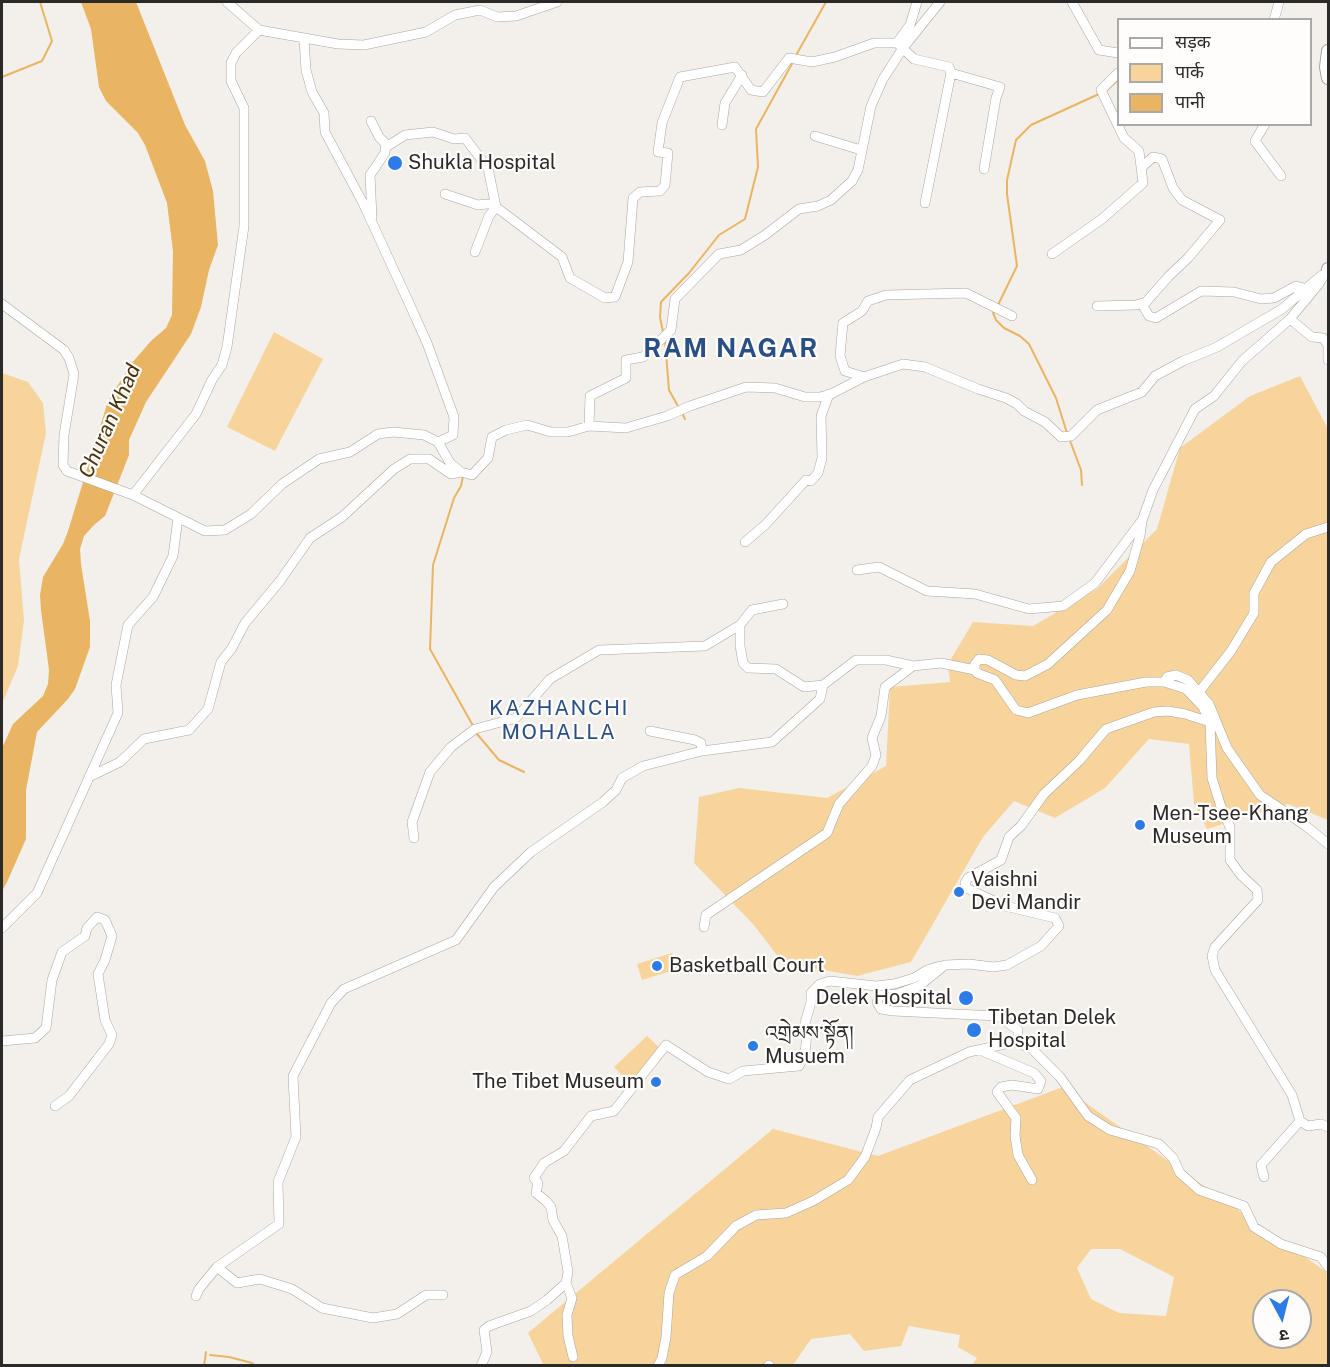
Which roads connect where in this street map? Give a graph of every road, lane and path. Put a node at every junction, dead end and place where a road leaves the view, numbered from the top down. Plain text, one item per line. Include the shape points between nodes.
1 (227, 2) edge
2 (557, 2) edge
3 (917, 2) edge
4 (940, 2) edge
5 (1072, 2) edge
6 (1279, 2) edge
7 (1275, 18) edge
8 (259, 30) junction
9 (304, 39) junction
10 (900, 45) junction
11 (1329, 51) edge
12 (1117, 52) edge
13 (951, 73) junction
14 (742, 75) junction
15 (1117, 75) edge
16 (1329, 78) edge
17 (371, 121) dead end
18 (1117, 123) edge
19 (722, 125) dead end
20 (1118, 126) edge
21 (1264, 126) edge
22 (815, 135) dead end
23 (386, 147) junction
24 (861, 150) junction
25 (1141, 168) junction
26 (984, 169) dead end
27 (1281, 176) dead end
28 (446, 194) dead end
29 (925, 203) dead end
30 (495, 205) junction
31 (374, 227) junction
32 (475, 252) dead end
33 (1052, 254) dead end
34 (1328, 269) edge
35 (1304, 288) junction
36 (2, 304) edge
37 (1142, 304) junction
38 (1097, 306) dead end
39 (1012, 316) dead end
40 (1290, 319) junction
41 (1329, 360) edge
42 (864, 377) junction
43 (829, 394) junction
44 (589, 426) junction
45 (438, 442) junction
46 (461, 472) junction
47 (133, 495) junction
48 (178, 518) junction
49 (1142, 521) junction
50 (1329, 528) edge
51 (745, 542) dead end
52 (857, 570) dead end
53 (783, 604) dead end
54 (740, 625) junction
55 (913, 666) junction
56 (975, 670) junction
57 (1164, 682) junction
58 (823, 685) junction
59 (1199, 692) junction
60 (1210, 722) junction
61 (650, 730) dead end
62 (702, 751) junction
63 (89, 777) junction
64 (414, 838) dead end
65 (1329, 844) edge
66 (704, 927) dead end
67 (2, 928) edge
68 (945, 965) junction
69 (2, 1041) edge
70 (1012, 1041) junction
71 (980, 1050) junction
72 (55, 1106) dead end
73 (1300, 1121) junction
74 (1329, 1126) edge
75 (1264, 1177) dead end
76 (1032, 1180) dead end
77 (217, 1267) junction
78 (1329, 1267) edge
79 (566, 1283) junction
80 (443, 1295) dead end
81 (196, 1296) dead end
82 (573, 1357) dead end
83 (481, 1365) edge
84 (658, 1365) edge

1 - 8 street
2 - 9 street via 516,16 497,17 480,10 455,15 426,32 364,45
3 - 10 street
4 - 10 street
5 - 12 street via 1099,50
6 - 7 street
8 - 9 street
8 - 47 street via 231,63 231,81 244,108 244,226 227,347 222,365 196,414
9 - 31 street via 306,70 324,113 325,132
10 - 13 street via 914,58 949,67
10 - 14 street via 874,42 812,62 789,58 763,92 751,90
10 - 24 street via 871,106
11 - 16 main road
13 - 26 street via 1000,87
13 - 29 street
14 - 19 street via 725,103
14 - 30 street via 735,67 680,77 662,123 658,152 668,153 665,185 660,191 640,192 633,198 628,262 615,297 605,298 570,278 562,257
15 - 18 street via 1101,90
17 - 23 street
20 - 25 street via 1138,151
21 - 27 street via 1255,141
22 - 24 street
23 - 30 street via 405,135 433,132 454,139 465,138 488,168
23 - 31 street via 370,175
24 - 44 street via 852,181 831,200 799,209 741,250 719,254 675,299 671,330 643,357 626,360 626,378 590,396
25 - 33 street via 1143,183 1102,219
25 - 37 street via 1153,157 1162,159 1182,200 1220,220
28 - 30 street via 478,205
30 - 32 street
31 - 45 street via 427,343 454,417 453,435
34 - 35 street
34 - 40 street
35 - 37 street via 1296,286 1274,298 1261,299 1234,292 1201,291 1156,318 1149,316
35 - 42 street via 1282,309 1217,347 1155,376 1142,392 1097,410 1071,436 1061,437 1006,398 925,367 903,364
36 - 47 street via 64,350 74,374 63,435 63,465 67,471
37 - 38 street
39 - 42 street via 966,293 886,295 868,300 862,311 843,323 840,356 845,371
40 - 41 street via 1312,337 1323,338
40 - 49 street via 1242,361 1215,396 1195,409 1162,470
42 - 43 street
43 - 44 street via 805,397 776,388 746,387 626,428
43 - 51 street via 821,416 822,458 818,474 811,481 806,480
44 - 46 street via 568,432 527,425 506,430 492,437 489,458 472,475
45 - 46 street via 450,463
45 - 48 street via 424,435 378,434 350,452 319,459 225,530 205,531
46 - 63 street via 451,474 429,459 410,459 342,516 309,538 245,623 221,662 208,709 189,730 144,739 120,762
47 - 48 street
48 - 63 street via 173,556 153,597 128,625 116,685 118,713
49 - 52 street via 1095,583 1063,606 1029,609 975,594 927,591 879,567
49 - 56 street via 1130,571 1107,610 1048,664 1025,676 979,659
50 - 59 street via 1306,534 1271,562 1254,593 1254,613
53 - 54 street via 752,610
54 - 58 street via 743,663 748,668 776,669 804,687
54 - 64 street via 705,646 599,650 550,679 516,718 475,729 451,747 430,772 412,822
55 - 56 street via 940,663
55 - 58 street via 886,660 856,660
55 - 66 street via 885,687 872,738 876,755 872,766 838,804 826,833 706,915
56 - 57 street via 995,680 1016,710 1028,713 1077,695
57 - 59 street via 1176,675 1188,680
57 - 60 street via 1186,689 1203,707
58 - 62 street via 820,699 772,742
59 - 65 street via 1209,704 1227,748 1260,795
60 - 68 street via 1168,711 1106,729 1009,837 1001,860 965,883 966,888 1005,906 1055,918 1059,926 1041,946 1007,965
60 - 73 street via 1212,778 1230,827 1230,860 1257,890 1258,900 1215,947 1215,970 1292,1095
61 - 62 street via 695,740 701,743
62 - 77 street via 642,766 622,778 603,802 531,852 494,887 456,940 344,989 331,1003 293,1076 296,1137 278,1182 279,1224
63 - 67 street via 37,893
68 - 70 street via 919,986 880,995 877,1002 881,1009 998,1016 1018,1030 1018,1038
68 - 79 street via 894,984 820,984 811,993 804,1027 805,1054 799,1066 743,1071 729,1079 708,1072 666,1044 614,1111 591,1116 564,1151 544,1163 534,1178 538,1183 536,1193 551,1207 562,1236
69 - 72 street via 35,1038 46,1028 52,980 62,952 85,936 97,917 105,920 112,936 98,974 105,1020 112,1035 69,1096
70 - 71 street
70 - 78 street via 1031,1048 1060,1077 1088,1116 1110,1130 1159,1144 1173,1158 1180,1173 1199,1190 1244,1206 1254,1227 1281,1244 1321,1257
71 - 76 street via 1034,1073 1041,1081 1038,1089 1012,1086 1001,1087 997,1092 1016,1118 1018,1155
71 - 84 street via 910,1080 878,1117 866,1157 848,1180 786,1213 756,1215 736,1226 707,1256 675,1275
73 - 74 street via 1308,1126
73 - 75 street via 1261,1165
77 - 80 street via 237,1283 260,1279 292,1289 322,1308 373,1318 398,1314 426,1295
77 - 81 street
79 - 82 street via 572,1298 567,1315
79 - 83 street via 531,1311 484,1330 487,1353

